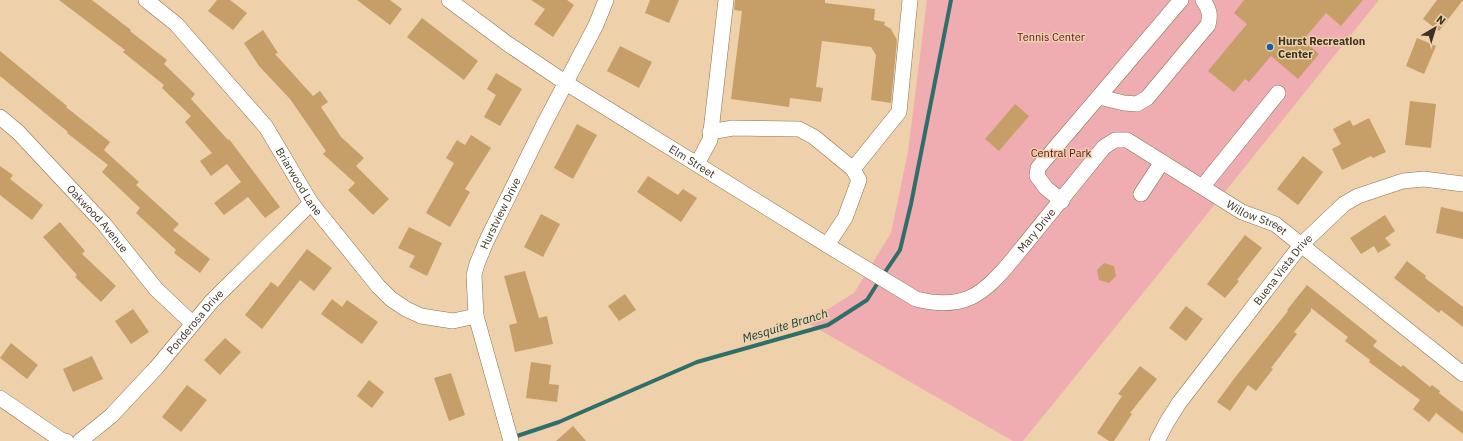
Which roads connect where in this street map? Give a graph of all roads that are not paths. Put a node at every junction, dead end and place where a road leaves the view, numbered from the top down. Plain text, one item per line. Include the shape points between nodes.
1 (146, 0) edge
2 (449, 0) edge
3 (606, 0) edge
4 (726, 0) edge
5 (910, 0) edge
6 (1181, 0) edge
7 (1203, 0) edge
8 (566, 84) junction
9 (1278, 93) dead end
10 (1099, 97) junction
11 (0, 117) edge
12 (710, 132) junction
13 (1115, 140) joint
14 (1162, 162) junction
15 (697, 164) junction
16 (853, 169) junction
17 (1462, 181) edge
18 (1203, 186) junction
19 (1141, 194) dead end
20 (1062, 201) junction
21 (312, 203) junction
22 (1301, 244) junction
23 (827, 245) junction
24 (945, 303) joint
25 (476, 316) junction
26 (192, 322) junction
27 (1463, 374) edge
28 (0, 398) edge
29 (1159, 440) edge
30 (66, 441) edge
31 (80, 441) edge
32 (511, 441) edge

1 - 21 street, Briarwood Lane via 176,24 266,127
2 - 8 street, Elm Street
3 - 8 street, Hurstview Drive
4 - 12 street
5 - 16 street via 899,112
6 - 10 street
7 - 10 street via 1209,8 1208,25 1147,98 1137,104
8 - 15 street, Elm Street
8 - 25 street, Hurstview Drive via 496,221 477,264 474,275
9 - 18 street
10 - 20 street via 1038,168 1037,176 1046,188
11 - 26 street, Oakwood Avenue via 18,132 104,224 156,289
12 - 15 street via 710,140
12 - 16 street via 733,128 800,129 814,137
13 - 14 street, Willow Street via 1127,140
13 - 20 street, Mary Drive via 1104,147
14 - 18 street, Willow Street
14 - 19 street
15 - 23 street, Elm Street
16 - 23 street via 859,180 853,199 845,218
17 - 22 street, Buena Vista Drive via 1402,181 1358,196 1344,204
18 - 22 street, Willow Street via 1242,212 1275,224
20 - 24 street, Mary Drive via 984,290 971,298
21 - 25 street, Briarwood Lane via 391,299 421,316 453,321
21 - 26 street, Ponderosa Drive
22 - 27 street, Willow Street
22 - 29 street, Buena Vista Drive via 1179,403
23 - 24 street, Elm Street via 916,298 932,303
25 - 32 street, Hurstview Drive
26 - 31 street, Ponderosa Drive via 156,368 111,416
28 - 30 street

